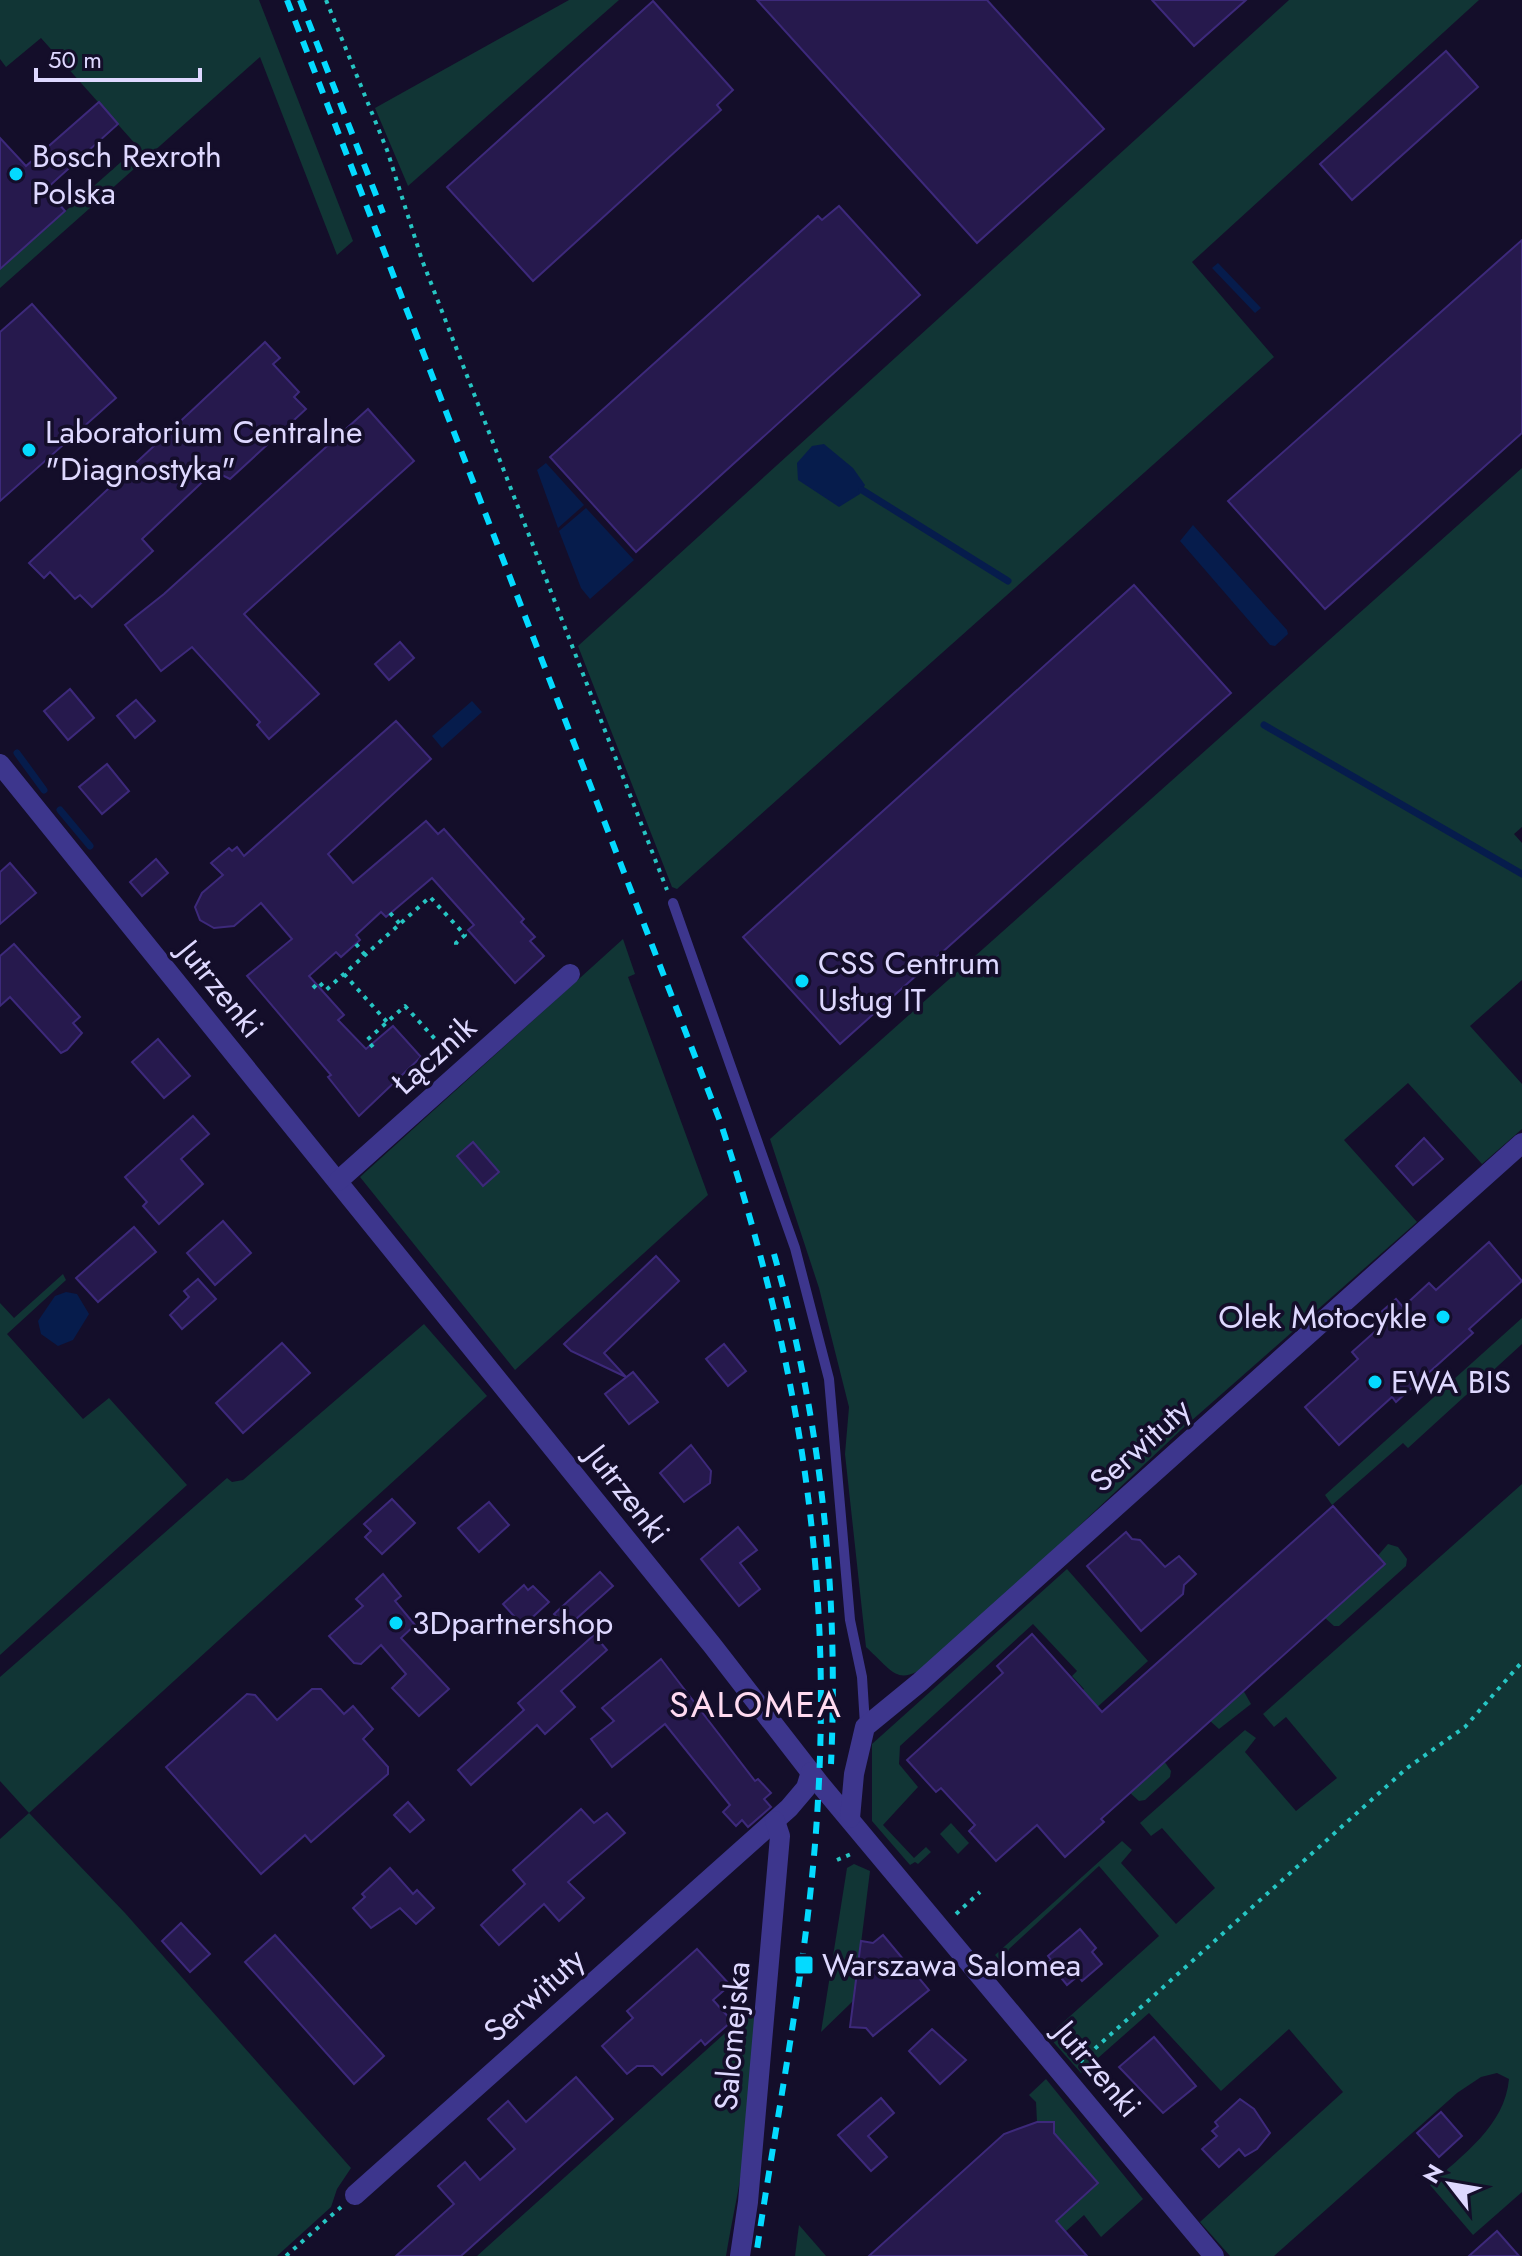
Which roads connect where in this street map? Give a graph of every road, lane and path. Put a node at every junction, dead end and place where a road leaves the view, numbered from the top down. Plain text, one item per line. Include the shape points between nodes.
1 (326, 0) edge
2 (0, 764) edge
3 (673, 903) joint
4 (390, 913) dead end
5 (400, 924) junction
6 (356, 944) dead end
7 (456, 950) dead end
8 (365, 955) junction
9 (344, 974) junction
10 (570, 974) dead end
11 (313, 988) dead end
12 (387, 1022) junction
13 (435, 1039) dead end
14 (373, 1047) dead end
15 (1522, 1143) edge
16 (338, 1181) junction
17 (1522, 1662) edge
18 (865, 1727) junction
19 (811, 1772) junction
20 (850, 1818) junction
21 (775, 1821) junction
22 (858, 1848) dead end
23 (837, 1860) dead end
24 (980, 1892) dead end
25 (958, 1912) dead end
26 (1065, 2076) junction
27 (355, 2195) joint
28 (286, 2256) edge
29 (740, 2256) edge
30 (1214, 2256) edge

1 - 3 path via 387,150 427,274
2 - 16 street, Jutrzenki
3 - 18 lane via 795,1248 822,1342
4 - 5 path
5 - 7 path via 430,897 465,935
5 - 8 path
6 - 8 path
8 - 9 path
9 - 11 path via 326,990 319,982
9 - 12 path
10 - 16 street, Łącznik
12 - 13 path via 405,1006
12 - 14 path via 367,1040
15 - 18 street, Serwituty
16 - 19 street, Jutrzenki
17 - 26 path via 1465,1727 1407,1768
18 - 20 street
19 - 20 street, Jutrzenki
19 - 21 street, Serwituty via 806,1788
20 - 26 street, Jutrzenki
21 - 27 street, Serwituty
21 - 29 street, Salomejska via 780,1836
22 - 23 path
24 - 25 path
26 - 30 street, Jutrzenki
27 - 28 path

